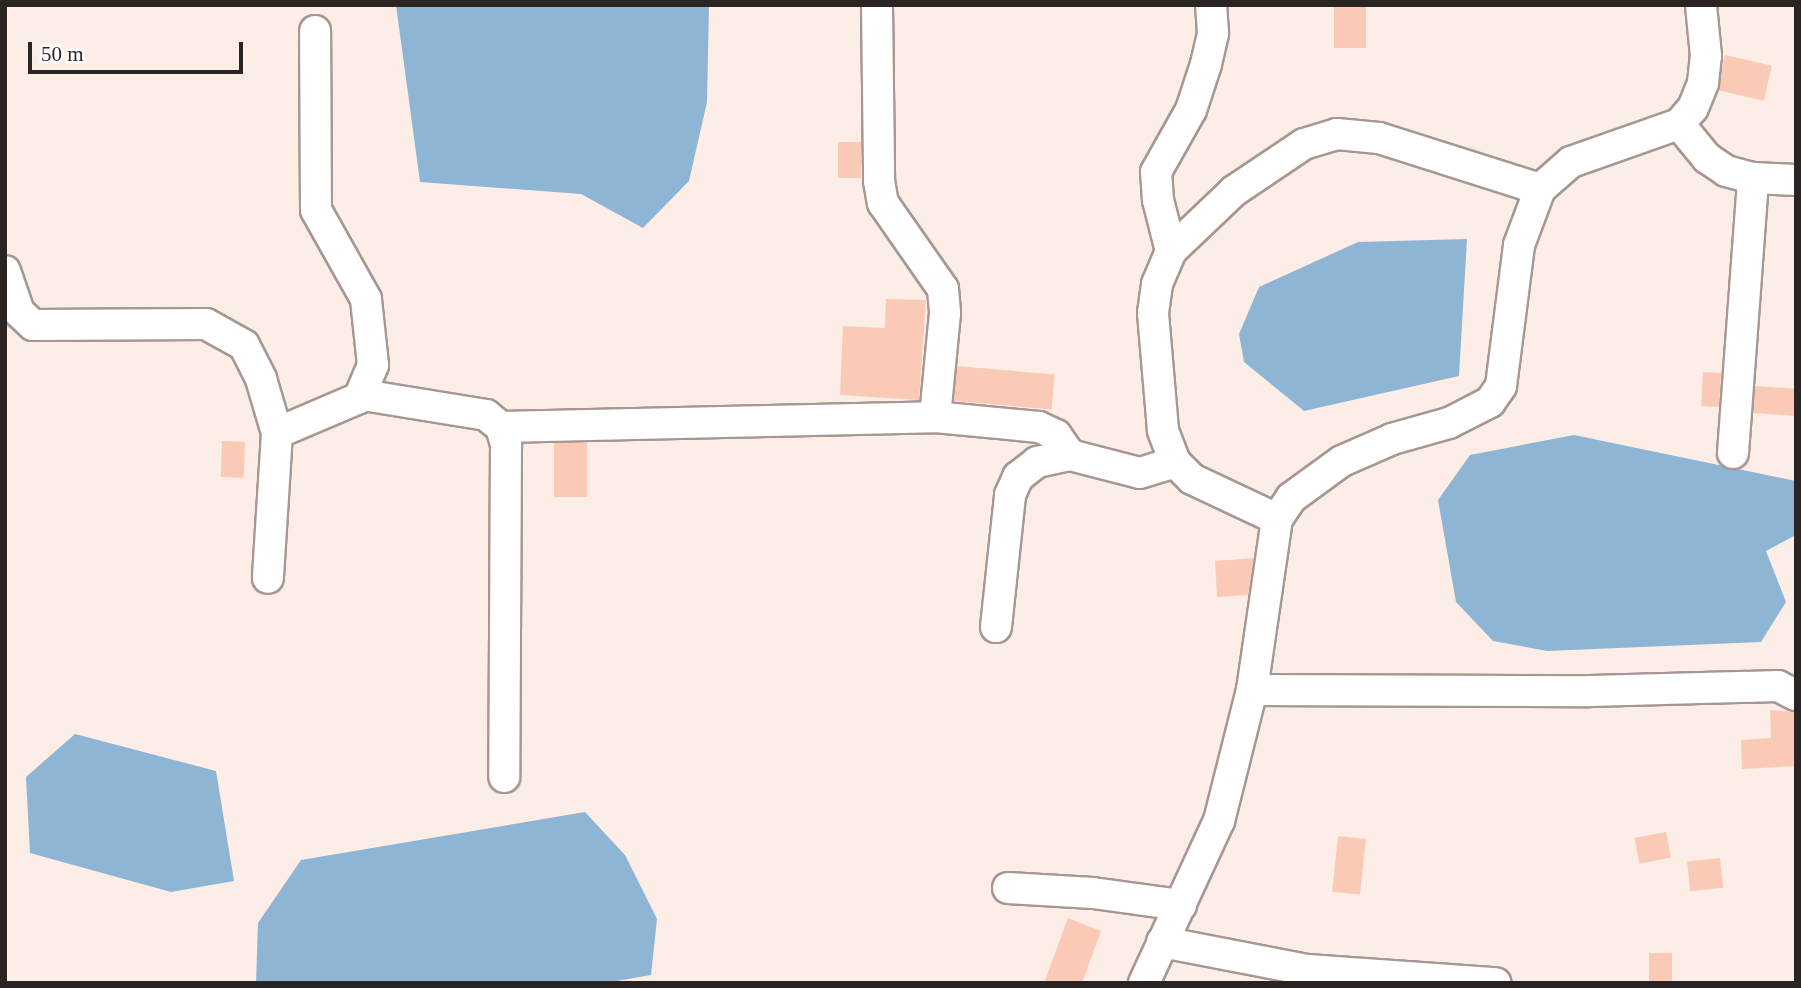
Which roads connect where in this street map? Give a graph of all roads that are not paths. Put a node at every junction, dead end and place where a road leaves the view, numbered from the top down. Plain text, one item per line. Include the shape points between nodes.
1 (877, 5) edge
2 (1211, 5) edge
3 (1701, 5) edge
4 (315, 32) dead end
5 (1679, 124) junction
6 (1753, 178) junction
7 (1796, 180) edge
8 (1540, 189) junction
9 (1171, 251) junction
10 (5, 271) edge
11 (33, 325) junction
12 (5, 335) edge
13 (363, 395) junction
14 (935, 417) junction
15 (501, 427) junction
16 (277, 433) junction
17 (1733, 453) dead end
18 (1070, 455) junction
19 (1175, 462) junction
20 (1277, 519) junction
21 (268, 578) dead end
22 (996, 627) dead end
23 (1252, 690) junction
24 (1796, 695) edge
25 (504, 777) dead end
26 (1008, 888) dead end
27 (1181, 905) junction
28 (1162, 942) junction
29 (1308, 976) edge
30 (1144, 983) edge
31 (1496, 983) edge

1 - 14 street via 878,181 883,203 943,289
2 - 9 street via 1213,33 1191,110 1156,172
3 - 5 street via 1706,56 1703,83 1693,108
4 - 13 street via 316,210 366,299 373,365
5 - 6 street via 1707,158 1726,171
5 - 8 street via 1571,162
6 - 7 street
6 - 17 street
8 - 9 street via 1379,138 1337,134 1304,144 1234,191
8 - 20 street via 1519,245 1501,386 1490,402 1449,423 1392,439 1342,461 1291,498
9 - 19 street via 1157,284 1153,313 1163,430
10 - 11 street via 19,312
11 - 12 street
11 - 16 street via 206,324 221,328 244,345 261,379
13 - 15 street via 486,415
13 - 16 street
14 - 15 street
14 - 18 street via 1039,427 1056,435
15 - 25 street via 506,445
16 - 21 street
18 - 19 street via 1140,473
18 - 22 street via 1037,462 1014,486
19 - 20 street via 1192,479
20 - 23 street
23 - 24 street via 1590,691 1778,686
23 - 27 street via 1219,821
26 - 27 street
27 - 28 street
28 - 29 street
28 - 30 street
29 - 31 street

